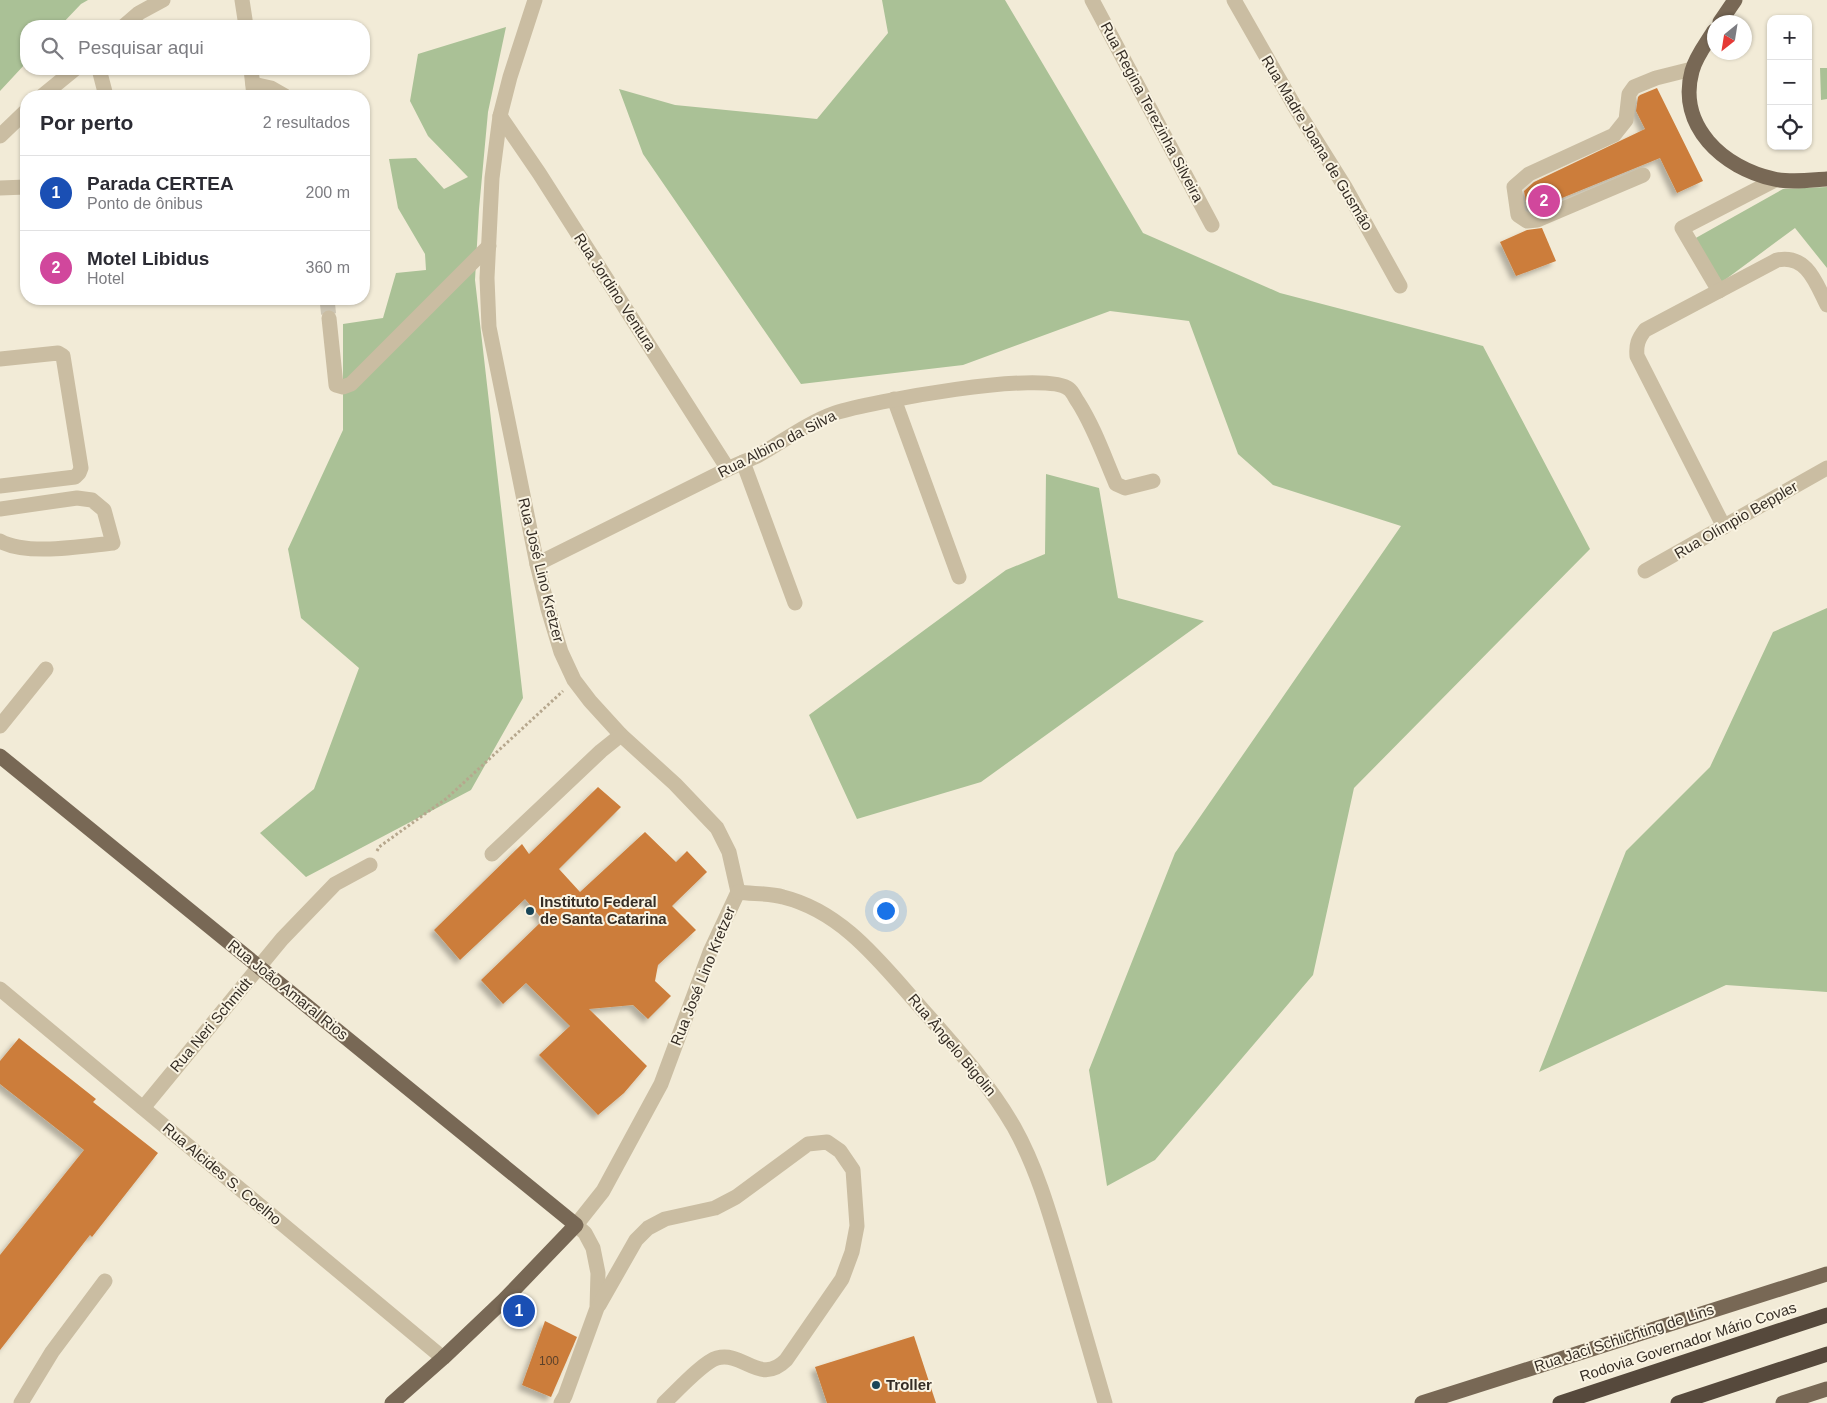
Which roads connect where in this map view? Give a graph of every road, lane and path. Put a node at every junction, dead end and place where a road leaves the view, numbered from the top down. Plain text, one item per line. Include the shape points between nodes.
1 (163, 0) edge
2 (242, 0) edge
3 (535, 0) edge
4 (1092, 0) edge
5 (1234, 0) edge
6 (1736, 0) edge
7 (1725, 15) edge
8 (132, 20) edge
9 (245, 20) edge
10 (1707, 42) edge
11 (1692, 69) junction
12 (68, 75) edge
13 (101, 75) edge
14 (252, 75) edge
15 (49, 90) edge
16 (104, 90) edge
17 (253, 90) edge
18 (274, 90) edge
19 (500, 116) junction
20 (20, 117) edge
21 (0, 136) edge
22 (1642, 175) dead end
23 (1827, 179) edge
24 (1775, 180) junction
25 (20, 187) edge
26 (0, 188) edge
27 (1212, 225) dead end
28 (488, 246) junction
29 (1400, 286) dead end
30 (1718, 291) junction
31 (1827, 305) edge
32 (329, 318) tunnel mouth
33 (0, 359) edge
34 (894, 399) junction
35 (743, 462) junction
36 (728, 468) junction
37 (1827, 468) edge
38 (1153, 481) dead end
39 (0, 486) edge
40 (0, 509) edge
41 (1724, 527) junction
42 (0, 541) edge
43 (537, 564) junction
44 (1645, 571) dead end
45 (959, 577) dead end
46 (795, 603) dead end
47 (46, 669) dead end
48 (574, 680) junction
49 (0, 726) edge
50 (621, 735) junction
51 (0, 756) edge
52 (492, 854) dead end
53 (370, 866) joint
54 (738, 892) junction
55 (259, 967) junction
56 (0, 989) edge
57 (143, 1108) junction
58 (576, 1225) junction
59 (1827, 1274) edge
60 (104, 1281) dead end
61 (597, 1308) junction
62 (1827, 1315) edge
63 (1827, 1354) edge
64 (443, 1358) junction
65 (1827, 1389) edge
66 (1104, 1402) edge
67 (21, 1403) edge
68 (392, 1403) edge
69 (560, 1403) edge
70 (664, 1403) edge
71 (1422, 1403) edge
72 (1560, 1403) edge
73 (1678, 1403) edge
74 (1783, 1403) edge

1 - 8 street
2 - 9 street
3 - 19 street, Rua José Lino Kretzer
4 - 27 street, Rua Regina Terezinha Silveira
5 - 29 street, Rua Madre Joana de Gusmão
6 - 7 main road
10 - 11 main road
11 - 22 street via 1634,87 1626,120 1614,134 1529,174 1514,187 1518,215 1527,221 1537,220
11 - 24 main road via 1688,95 1690,107 1707,141 1728,160
12 - 15 street
13 - 16 street
14 - 17 street
17 - 18 street
19 - 28 street, Rua José Lino Kretzer
19 - 36 street, Rua Jordino Ventura
20 - 21 street
23 - 24 main road
24 - 30 street via 1682,228
25 - 26 street
28 - 32 street via 351,384 343,387 336,385
28 - 43 street, Rua José Lino Kretzer via 489,327
30 - 31 street via 1777,260 1794,259 1812,275
30 - 41 street via 1645,330 1636,346 1637,356
33 - 39 street via 58,353 63,356 81,468 74,477
34 - 35 street, Rua Albino da Silva via 857,406 810,424
34 - 38 street, Rua Albino da Silva via 941,391 1055,383 1069,389 1087,417 1116,484 1126,488
34 - 45 street
35 - 36 street, Rua Albino da Silva
35 - 46 street
36 - 43 street, Rua Albino da Silva
37 - 41 street, Rua Olímpio Beppler
40 - 42 street via 77,498 92,500 104,510 114,543 26,548
41 - 44 street, Rua Olímpio Beppler
43 - 48 street, Rua José Lino Kretzer via 558,643
47 - 49 street
48 - 50 street, Rua José Lino Kretzer
48 - 53 path via 447,798 379,848
50 - 52 street
50 - 54 street, Rua José Lino Kretzer via 717,828 728,852
51 - 55 main road, Rua João Amaral Rios
53 - 55 street, Rua Neri Schmidt via 335,884
54 - 58 street, Rua José Lino Kretzer via 710,952 661,1084 603,1191
54 - 66 street, Rua Ângelo Bigolin via 782,896 805,904 826,914 854,936 881,962 995,1097 1015,1128 1046,1200
55 - 57 street, Rua Neri Schmidt
55 - 58 main road, Rua João Amaral Rios
56 - 57 street, Rua Alcides S. Coelho
57 - 64 street, Rua Alcides S. Coelho
58 - 61 street via 585,1232 594,1248 598,1273
58 - 64 main road
59 - 71 main road, Rua Jaci Schlichting de Lins
60 - 67 street via 52,1352
61 - 69 street
61 - 70 street via 636,1240 648,1228 666,1218 715,1208 729,1201 808,1144 826,1142 840,1151 852,1170 856,1226 852,1252 842,1279 786,1360 778,1368 768,1371 728,1357 717,1358 704,1365
62 - 72 highway, Rodovia Governador Mário Covas
63 - 73 highway
64 - 68 main road
65 - 74 main road

